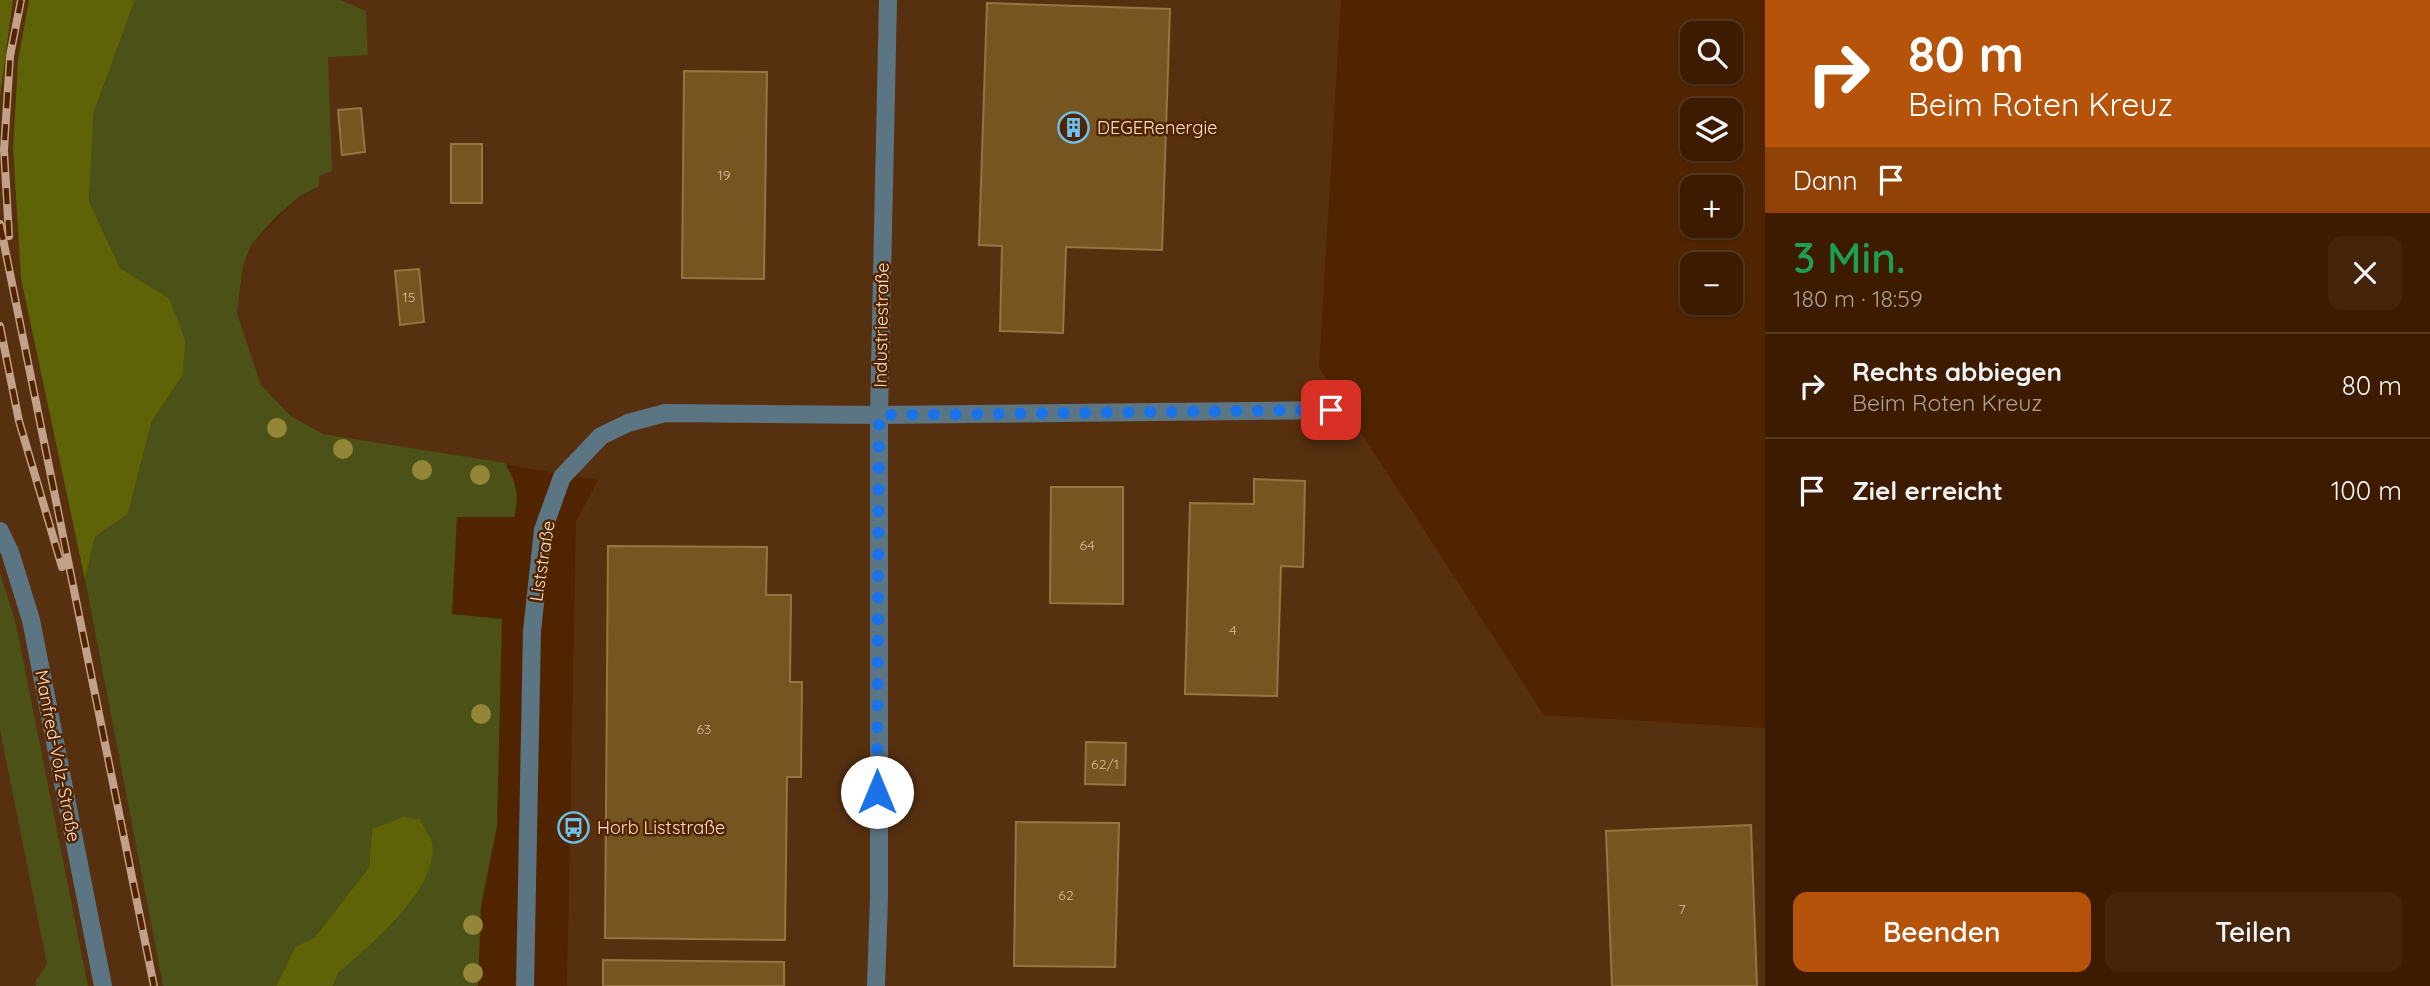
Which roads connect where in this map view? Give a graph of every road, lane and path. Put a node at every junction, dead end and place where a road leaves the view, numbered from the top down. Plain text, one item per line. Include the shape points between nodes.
1 (888, 0) edge
2 (1331, 410) dead end
3 (879, 415) junction
4 (0, 530) edge
5 (103, 986) edge
6 (525, 986) edge
7 (876, 986) edge

1 - 3 street, Industriestraße
2 - 3 street, Liststraße
3 - 6 street, Liststraße via 665,413 601,436 562,477 543,530 532,631
3 - 7 street, Industriestraße
4 - 5 street, Manfred-Volz-Straße via 31,620

